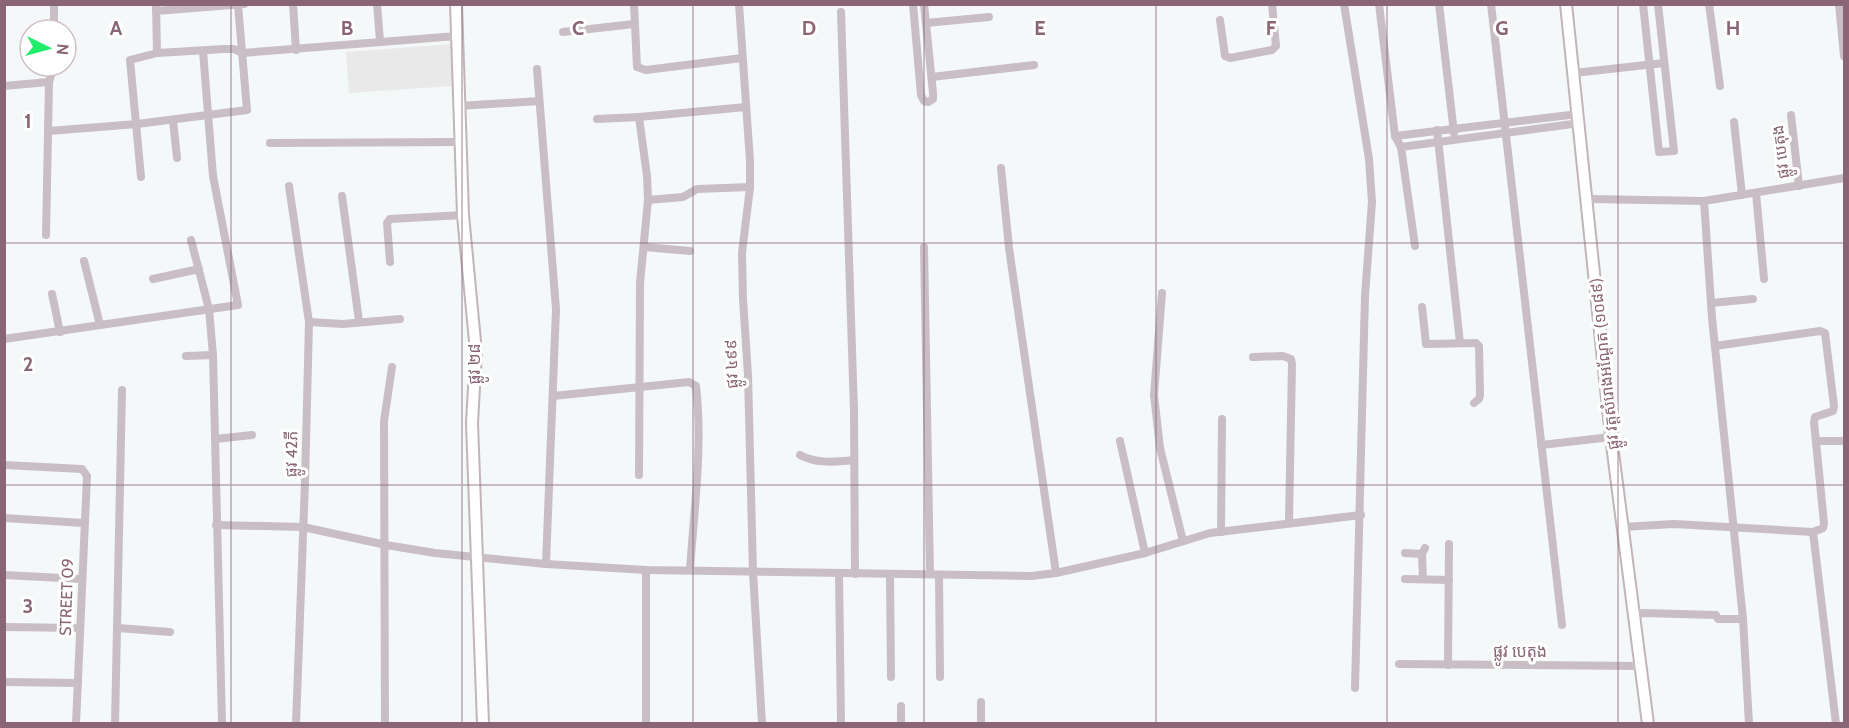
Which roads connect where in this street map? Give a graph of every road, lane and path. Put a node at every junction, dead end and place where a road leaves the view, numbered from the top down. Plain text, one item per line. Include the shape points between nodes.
1 (244, 4) edge
2 (292, 4) edge
3 (377, 4) edge
4 (456, 4) edge
5 (634, 4) edge
6 (739, 4) edge
7 (913, 4) edge
8 (924, 4) edge
9 (1272, 4) edge
10 (1344, 4) edge
11 (1380, 4) edge
12 (1439, 4) edge
13 (1491, 4) edge
14 (1566, 4) edge
15 (1643, 4) edge
16 (1658, 4) edge
17 (1709, 4) edge
18 (1839, 4) edge
19 (238, 5) edge
20 (206, 6) edge
21 (156, 8) edge
22 (841, 12) dead end
23 (989, 17) dead end
24 (1220, 20) dead end
25 (926, 23) junction
26 (634, 24) junction
27 (562, 32) dead end
28 (457, 36) junction
29 (380, 41) junction
30 (296, 50) junction
31 (203, 51) junction
32 (157, 53) junction
33 (242, 53) junction
34 (1845, 56) edge
35 (742, 58) junction
36 (1664, 63) junction
37 (1650, 64) junction
38 (1034, 65) dead end
39 (537, 69) dead end
40 (1574, 73) junction
41 (932, 77) junction
42 (50, 78) edge
43 (49, 82) junction
44 (4, 86) edge
45 (1720, 86) dead end
46 (539, 101) junction
47 (459, 106) junction
48 (746, 107) junction
49 (209, 115) junction
50 (1791, 115) dead end
51 (639, 117) junction
52 (597, 119) dead end
53 (1579, 119) junction
54 (173, 120) junction
55 (1734, 122) dead end
56 (1505, 123) junction
57 (137, 124) junction
58 (1453, 128) junction
59 (1437, 130) junction
60 (49, 131) junction
61 (1506, 133) junction
62 (1395, 136) junction
63 (1455, 140) junction
64 (460, 142) junction
65 (1438, 142) junction
66 (270, 143) dead end
67 (1401, 147) junction
68 (177, 158) dead end
69 (1001, 168) dead end
70 (141, 177) dead end
71 (1845, 178) edge
72 (289, 186) dead end
73 (1799, 186) junction
74 (750, 187) junction
75 (1756, 193) junction
76 (1742, 195) junction
77 (342, 196) dead end
78 (1588, 199) junction
79 (648, 200) junction
80 (1704, 201) junction
81 (463, 214) junction
82 (46, 235) dead end
83 (191, 240) dead end
84 (1414, 246) dead end
85 (644, 247) junction
86 (924, 247) dead end
87 (690, 251) dead end
88 (84, 261) dead end
89 (390, 262) dead end
90 (199, 268) junction
91 (153, 279) dead end
92 (1764, 279) dead end
93 (1162, 293) dead end
94 (52, 294) dead end
95 (1753, 299) dead end
96 (1711, 303) junction
97 (1422, 307) dead end
98 (208, 309) junction
99 (400, 319) dead end
100 (359, 321) junction
101 (309, 322) junction
102 (100, 326) junction
103 (60, 332) junction
104 (4, 339) edge
105 (1460, 343) junction
106 (1715, 346) junction
107 (186, 356) dead end
108 (213, 356) junction
109 (1253, 357) dead end
110 (393, 367) dead end
111 (640, 387) junction
112 (122, 390) dead end
113 (554, 396) junction
114 (1474, 403) dead end
115 (1222, 419) dead end
116 (252, 435) dead end
117 (1611, 437) junction
118 (215, 439) junction
119 (1120, 441) dead end
120 (1816, 441) junction
121 (1845, 441) edge
122 (1541, 445) junction
123 (800, 455) dead end
124 (854, 460) junction
125 (4, 465) edge
126 (639, 475) dead end
127 (1361, 515) junction
128 (4, 518) edge
129 (1289, 522) junction
130 (83, 523) junction
131 (216, 525) junction
132 (303, 526) junction
133 (1622, 527) junction
134 (1735, 529) junction
135 (1221, 532) junction
136 (1813, 532) junction
137 (1183, 541) junction
138 (1449, 544) dead end
139 (386, 545) junction
140 (1144, 553) junction
141 (1405, 553) dead end
142 (476, 558) junction
143 (546, 564) junction
144 (646, 570) junction
145 (690, 570) junction
146 (753, 572) junction
147 (1056, 573) junction
148 (839, 574) junction
149 (855, 574) junction
150 (890, 574) junction
151 (930, 574) junction
152 (4, 575) edge
153 (939, 575) junction
154 (81, 579) junction
155 (1405, 579) dead end
156 (1423, 579) junction
157 (1449, 580) junction
158 (1634, 615) junction
159 (1743, 619) junction
160 (1562, 625) dead end
161 (4, 627) edge
162 (80, 628) junction
163 (118, 628) junction
164 (170, 632) dead end
165 (1399, 664) dead end
166 (1448, 665) junction
167 (1640, 666) junction
168 (891, 677) dead end
169 (940, 677) dead end
170 (4, 682) edge
171 (78, 683) junction
172 (1355, 688) dead end
173 (981, 702) dead end
174 (901, 706) dead end
175 (76, 723) edge
176 (115, 723) edge
177 (222, 723) edge
178 (296, 723) edge
179 (385, 723) edge
180 (483, 723) edge
181 (646, 723) edge
182 (762, 723) edge
183 (841, 723) edge
184 (901, 723) edge
185 (981, 723) edge
186 (1648, 723) edge
187 (1749, 723) edge
188 (1836, 723) edge

1 - 19 street
2 - 30 street
3 - 29 street
4 - 28 street, ផ្លូវ ២៨
5 - 26 street
6 - 35 street, ផ្លូវ ៤៩៩
7 - 41 street via 921,95 928,102 933,99
8 - 25 street
9 - 24 street via 1276,46 1272,50 1225,56
10 - 127 street via 1369,159 1372,202 1365,296
11 - 62 street
12 - 58 street
13 - 56 street
14 - 40 street, ផ្លូវ វត្តសំរោងអណ្ដែត (១០៨៩)
15 - 37 street
16 - 36 street
17 - 45 street
18 - 34 street
19 - 20 street
19 - 33 street
20 - 21 street
21 - 32 street
22 - 124 street
23 - 25 street
25 - 41 street
26 - 27 street
26 - 35 street via 637,67 646,70
28 - 29 street
28 - 47 street, ផ្លូវ ២៨
29 - 30 street
30 - 33 street
31 - 32 street
31 - 33 street via 234,49
31 - 49 street
32 - 57 street via 130,60
33 - 49 street via 247,110
35 - 48 street, ផ្លូវ ៤៩៩
36 - 37 street
36 - 37 street via 1674,151 1659,152
37 - 40 street
38 - 41 street
39 - 46 street
40 - 53 street, ផ្លូវ វត្តសំរោងអណ្ដែត (១០៨៩)
42 - 43 street
43 - 44 street
43 - 60 street
46 - 47 street
46 - 113 street via 556,309
47 - 64 street, ផ្លូវ ២៨
48 - 51 street
48 - 74 street, ផ្លូវ ៤៩៩
49 - 54 street
49 - 98 street via 213,176 238,305
50 - 73 street, ផ្លូវ បេតុង
51 - 52 street
51 - 79 street
53 - 56 street
53 - 61 street
53 - 78 street, ផ្លូវ វត្តសំរោងអណ្ដែត (១០៨៩)
54 - 57 street
54 - 68 street
55 - 76 street
56 - 58 street
56 - 61 street
57 - 60 street
57 - 70 street
58 - 59 street
58 - 63 street
59 - 62 street
59 - 65 street
60 - 82 street
61 - 63 street
61 - 122 street
62 - 67 street
63 - 65 street
64 - 66 street
64 - 81 street, ផ្លូវ ២៨
65 - 67 street
65 - 105 street
67 - 84 street
69 - 147 street
71 - 73 street
72 - 101 street, ផ្លូវ 42ភី
73 - 75 street
74 - 79 street via 697,189 683,197
74 - 146 street, ផ្លូវ ៤៩៩ via 742,253
75 - 76 street
75 - 92 street
76 - 80 street
77 - 100 street
78 - 80 street
78 - 117 street, ផ្លូវ វត្តសំរោងអណ្ដែត (១០៨៩)
79 - 85 street
80 - 96 street
81 - 89 street via 390,219
81 - 142 street, ផ្លូវ ២៨ via 476,352 472,423
83 - 90 street
85 - 87 street
85 - 111 street
86 - 151 street
88 - 102 street
90 - 91 street
90 - 98 street
93 - 137 street via 1154,396 1160,448
94 - 103 street
95 - 96 street
96 - 106 street
97 - 105 street via 1426,344
98 - 102 street
98 - 108 street
99 - 100 street
100 - 101 street
101 - 132 street, ផ្លូវ 42ភី
102 - 103 street
103 - 104 street
105 - 114 street via 1479,346 1480,394
106 - 120 street via 1825,333 1834,406 1833,411 1815,417
106 - 134 street
107 - 108 street
108 - 118 street
109 - 129 street via 1291,359
110 - 139 street via 384,421
111 - 113 street
111 - 126 street
111 - 145 street via 689,382 696,386
112 - 163 street
113 - 143 street
115 - 135 street
116 - 118 street
117 - 122 street
117 - 133 street, ផ្លូវ វត្តសំរោងអណ្ដែត (១០៨៩)
118 - 131 street
119 - 140 street
120 - 121 street
120 - 136 street via 1824,523 1823,528
122 - 160 street
123 - 124 street via 815,460
124 - 149 street
125 - 130 street, STREET 09 via 82,469 87,483
127 - 129 street
127 - 172 street
128 - 130 street
129 - 135 street
130 - 154 street, STREET 09
131 - 132 street
131 - 177 street
132 - 139 street
132 - 178 street, ផ្លូវ 42ភី
133 - 134 street via 1674,524
133 - 158 street, ផ្លូវ វត្តសំរោងអណ្ដែត (១០៨៩)
134 - 136 street
134 - 159 street
135 - 137 street
136 - 188 street
137 - 140 street
138 - 157 street
139 - 142 street
139 - 179 street
140 - 147 street
141 - 156 street via 1423,551
142 - 143 street
142 - 180 street, ផ្លូវ ២៨
143 - 144 street
144 - 145 street
144 - 181 street
145 - 146 street
146 - 148 street
146 - 182 street, ផ្លូវ ៤៩៩
147 - 153 street
148 - 149 street
148 - 183 street
149 - 150 street
150 - 151 street
150 - 168 street
151 - 153 street
152 - 154 street
153 - 169 street
154 - 162 street, STREET 09
155 - 156 street
156 - 157 street
157 - 166 street
158 - 159 street via 1716,615 1718,619
158 - 167 street, ផ្លូវ វត្តសំរោងអណ្ដែត (១០៨៩)
159 - 187 street
161 - 162 street
162 - 171 street, STREET 09
163 - 164 street
163 - 176 street
165 - 166 street, ផ្លូវ បេតុង
166 - 167 street, ផ្លូវ បេតុង
167 - 186 street, ផ្លូវ វត្តសំរោងអណ្ដែត (១០៨៩)
170 - 171 street
171 - 175 street, STREET 09
173 - 185 street
174 - 184 street

